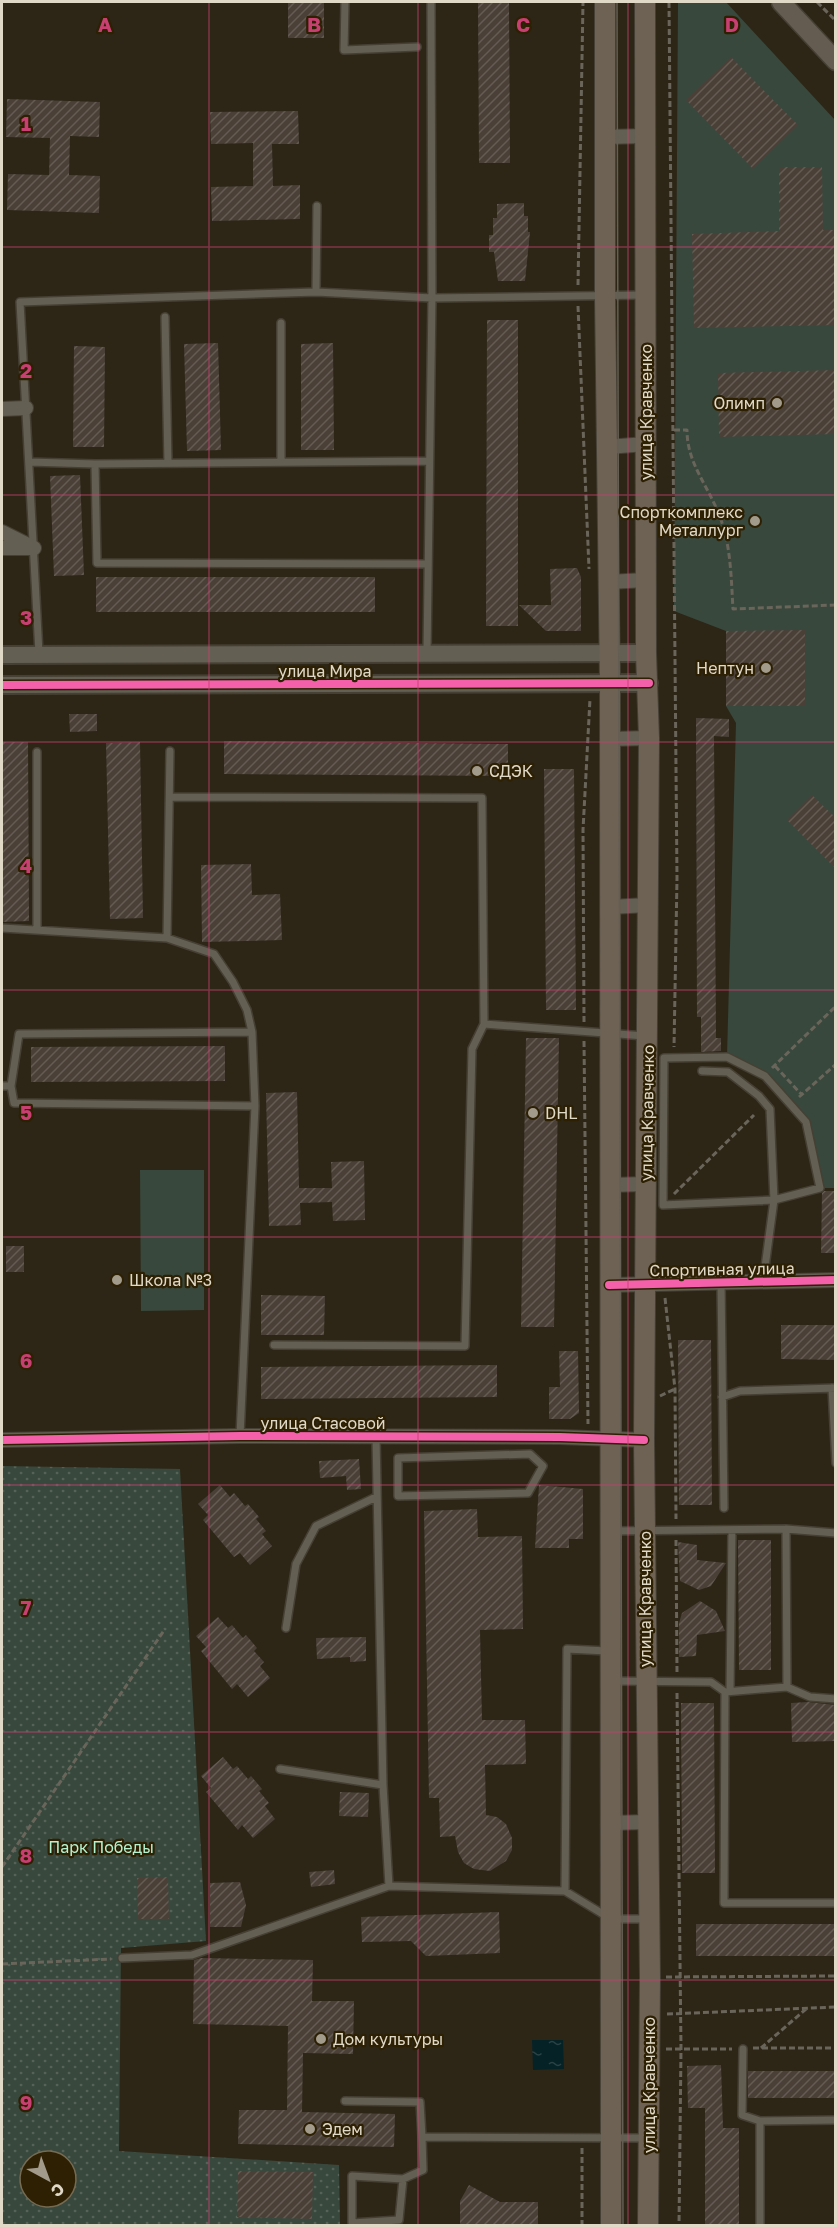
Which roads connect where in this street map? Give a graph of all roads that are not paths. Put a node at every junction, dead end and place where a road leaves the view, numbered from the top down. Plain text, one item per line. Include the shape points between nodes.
1 (345, 2) edge
2 (431, 2) edge
3 (605, 2) edge
4 (645, 2) edge
5 (781, 2) edge
6 (417, 47) dead end
7 (836, 61) edge
8 (645, 136) junction
9 (605, 137) junction
10 (317, 206) dead end
11 (316, 292) junction
12 (646, 294) junction
13 (605, 297) junction
14 (432, 298) junction
15 (165, 317) dead end
16 (281, 323) dead end
17 (26, 408) junction
18 (2, 409) edge
19 (646, 444) junction
20 (607, 447) junction
21 (429, 461) junction
22 (29, 462) junction
23 (281, 462) junction
24 (168, 463) junction
25 (95, 464) junction
26 (2, 532) edge
27 (2, 548) edge
28 (34, 548) junction
29 (428, 564) junction
30 (646, 580) junction
31 (608, 582) junction
32 (646, 653) junction
33 (427, 654) junction
34 (609, 654) junction
35 (2, 655) edge
36 (39, 655) junction
37 (648, 683) junction
38 (601, 684) junction
39 (2, 685) edge
40 (649, 738) junction
41 (610, 739) junction
42 (170, 751) dead end
43 (37, 752) dead end
44 (171, 797) junction
45 (648, 905) junction
46 (610, 907) junction
47 (2, 928) edge
48 (37, 929) junction
49 (168, 938) junction
50 (484, 1024) junction
51 (252, 1032) junction
52 (610, 1035) junction
53 (648, 1036) junction
54 (702, 1071) dead end
55 (2, 1086) edge
56 (11, 1086) junction
57 (255, 1106) junction
58 (646, 1184) junction
59 (609, 1185) junction
60 (774, 1200) junction
61 (836, 1280) edge
62 (763, 1282) junction
63 (721, 1283) junction
64 (654, 1284) junction
65 (609, 1285) junction
66 (274, 1345) dead end
67 (833, 1388) edge
68 (722, 1397) junction
69 (240, 1436) junction
70 (376, 1437) junction
71 (609, 1437) junction
72 (2, 1440) edge
73 (644, 1440) junction
74 (530, 1454) joint
75 (836, 1463) edge
76 (376, 1497) junction
77 (724, 1509) dead end
78 (786, 1529) junction
79 (732, 1530) junction
80 (645, 1531) junction
81 (610, 1532) junction
82 (836, 1533) edge
83 (286, 1628) dead end
84 (610, 1651) junction
85 (610, 1681) junction
86 (646, 1681) junction
87 (787, 1688) junction
88 (727, 1691) junction
89 (836, 1699) edge
90 (280, 1769) dead end
91 (383, 1785) junction
92 (610, 1822) junction
93 (647, 1822) junction
94 (389, 1886) junction
95 (565, 1891) junction
96 (836, 1903) edge
97 (611, 1919) junction
98 (648, 1919) junction
99 (122, 1958) road end
100 (743, 2049) dead end
101 (345, 2101) dead end
102 (836, 2120) edge
103 (760, 2121) junction
104 (422, 2137) junction
105 (648, 2138) junction
106 (611, 2139) junction
107 (403, 2178) junction
108 (611, 2226) edge
109 (648, 2226) edge
110 (760, 2226) edge

1 - 6 lane via 344,50
2 - 14 lane
3 - 9 main road
4 - 8 main road, улица Кравченко
5 - 7 main road
8 - 9 street
8 - 12 main road, улица Кравченко
9 - 13 main road
10 - 11 lane
11 - 14 lane
11 - 17 lane via 20,302
12 - 13 lane
12 - 19 main road, улица Кравченко
13 - 14 lane
13 - 20 main road
14 - 21 lane
15 - 24 lane
16 - 23 lane
17 - 18 street
17 - 22 lane
19 - 20 street
19 - 30 main road, улица Кравченко
20 - 31 main road
21 - 23 lane
21 - 29 lane
22 - 25 lane
22 - 28 lane
23 - 24 lane
24 - 25 lane
25 - 29 lane via 97,563
26 - 28 street
27 - 28 street
28 - 36 lane
29 - 33 lane
30 - 31 street
30 - 32 main road, улица Кравченко
31 - 34 main road
32 - 34 street, улица Мира
32 - 37 main road, улица Кравченко
33 - 34 street, улица Мира
33 - 36 street, улица Мира
34 - 38 main road
35 - 36 street, улица Мира
37 - 38 street, улица Мира
37 - 40 main road, улица Кравченко
38 - 39 street, улица Мира
38 - 41 main road
40 - 41 street
40 - 45 main road, улица Кравченко
41 - 46 main road
42 - 44 lane
43 - 48 lane
44 - 49 lane
44 - 50 lane via 482,798
45 - 46 street
45 - 53 main road, улица Кравченко
46 - 52 main road
47 - 48 lane
48 - 49 lane
49 - 51 lane via 214,954 234,982
50 - 52 lane
50 - 66 lane via 472,1048 465,1346
51 - 56 lane via 19,1034
51 - 57 lane
52 - 53 lane
52 - 59 main road
53 - 58 main road, улица Кравченко
54 - 60 lane via 728,1072 770,1109
55 - 56 lane
56 - 57 lane via 14,1103
57 - 69 lane
58 - 59 street
58 - 64 main road, улица Кравченко
59 - 65 main road
60 - 60 lane via 820,1188 806,1122 765,1076 727,1058 664,1058 663,1205
60 - 62 lane
61 - 62 street, Спортивная улица
62 - 63 street, Спортивная улица
63 - 64 street, Спортивная улица
63 - 68 lane
64 - 65 street, Спортивная улица
64 - 73 main road, улица Кравченко
65 - 71 main road
67 - 68 lane via 741,1390
67 - 75 lane
68 - 77 lane
69 - 70 street, улица Стасовой
69 - 72 street, улица Стасовой
70 - 71 street, улица Стасовой
70 - 76 lane
71 - 73 street, улица Стасовой
71 - 81 main road
73 - 80 main road, улица Кравченко
74 - 74 lane via 543,1466 528,1492 398,1496 398,1458
76 - 83 lane via 316,1526 296,1564
76 - 91 lane
78 - 79 lane
78 - 82 lane
78 - 87 lane
79 - 80 lane
79 - 88 lane
80 - 81 lane
80 - 86 main road, улица Кравченко
81 - 84 main road
84 - 85 main road
84 - 95 lane via 567,1649
85 - 86 lane
85 - 92 main road
86 - 88 lane via 711,1682
86 - 93 main road, улица Кравченко
87 - 88 lane
87 - 89 lane via 810,1697
88 - 96 lane via 724,1903
90 - 91 lane
91 - 94 lane
92 - 93 street
92 - 97 main road
93 - 98 main road, улица Кравченко
94 - 95 lane
94 - 99 lane via 192,1955
95 - 97 lane
97 - 98 lane
97 - 106 main road
98 - 105 main road, улица Кравченко
100 - 103 lane via 742,2115
101 - 104 lane via 420,2102
102 - 103 lane
103 - 110 lane
104 - 106 lane
104 - 107 lane via 423,2170
105 - 106 lane
105 - 109 main road, улица Кравченко
106 - 108 main road
107 - 107 lane via 352,2176 352,2223 399,2220

